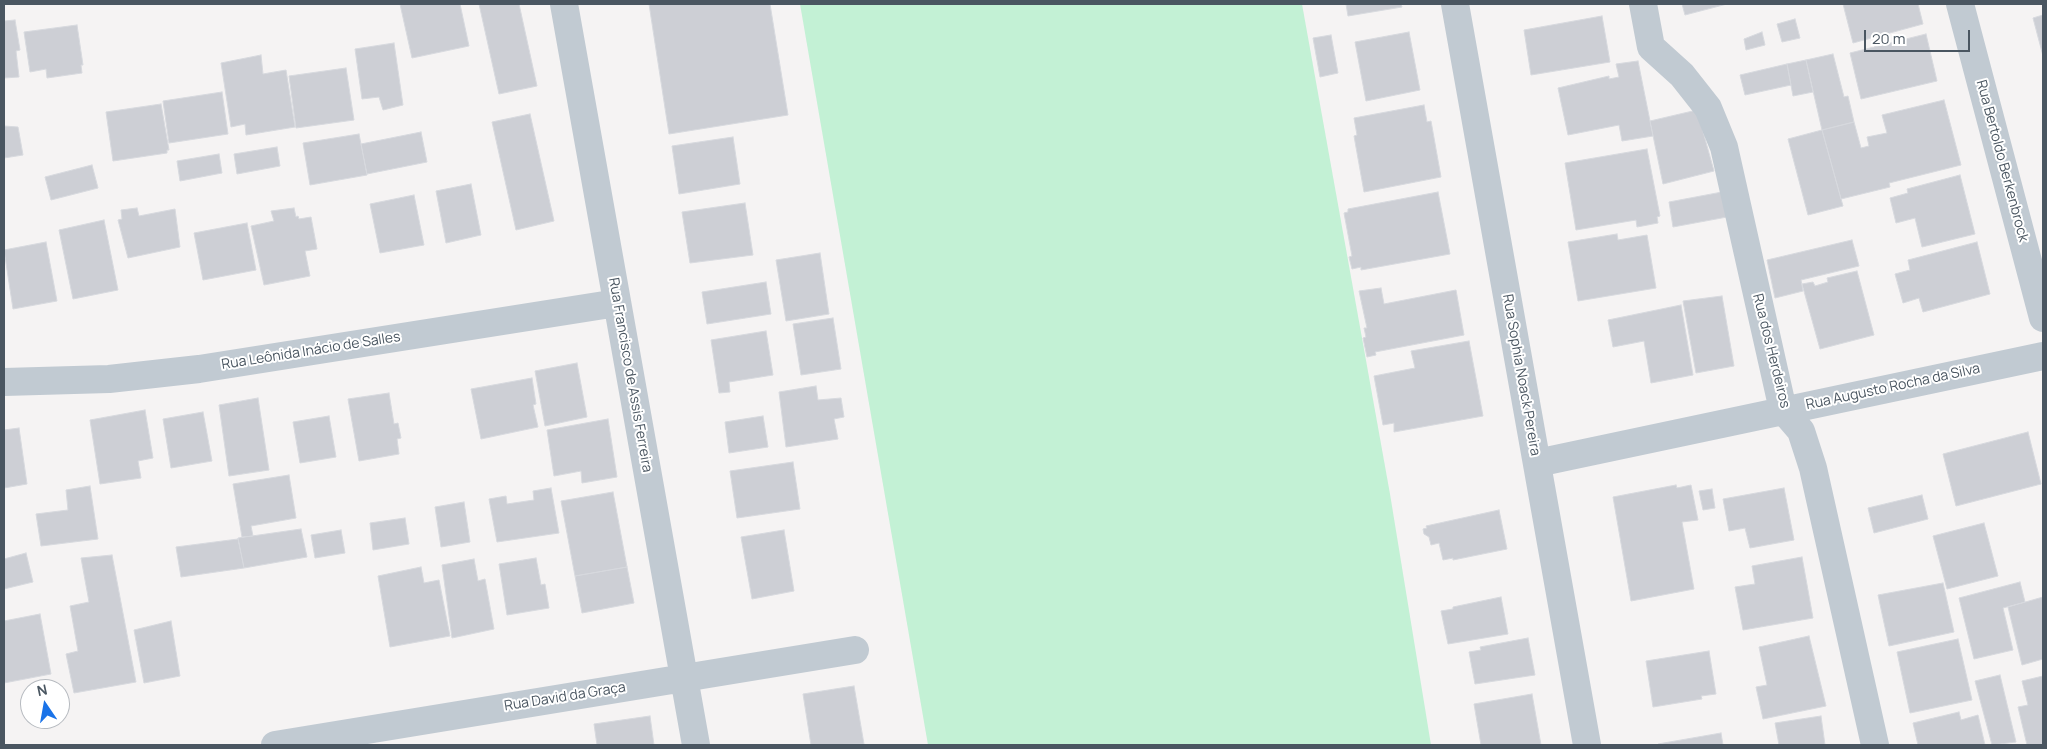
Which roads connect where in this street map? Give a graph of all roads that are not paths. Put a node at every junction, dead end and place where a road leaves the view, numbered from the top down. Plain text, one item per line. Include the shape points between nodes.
1 (564, 4) edge
2 (1455, 4) edge
3 (1643, 4) edge
4 (1960, 4) edge
5 (617, 303) junction
6 (2043, 318) edge
7 (2043, 356) edge
8 (4, 382) edge
9 (1784, 410) junction
10 (1536, 463) junction
11 (854, 650) dead end
12 (684, 678) junction
13 (275, 745) edge
14 (696, 745) edge
15 (1587, 745) edge
16 (1875, 745) edge

1 - 5 street, Rua Francisco de Assis Ferreira
2 - 10 street, Rua Sophia Noack Pereira
3 - 9 street, Rua dos Herdeiros via 1651,47 1682,75 1708,108 1724,147
4 - 6 street, Rua Bertoldo Berkenbrock
5 - 8 street, Rua Leônida Inácio de Salles via 199,369 109,379
5 - 12 street, Rua Francisco de Assis Ferreira
7 - 9 street, Rua Augusto Rocha da Silva
9 - 10 street, Rua Augusto Rocha da Silva
9 - 16 street, Rua dos Herdeiros via 1801,431 1813,468
10 - 15 street, Rua Sophia Noack Pereira
11 - 12 street, Rua David da Graça
12 - 13 street, Rua David da Graça
12 - 14 street, Rua Francisco de Assis Ferreira

